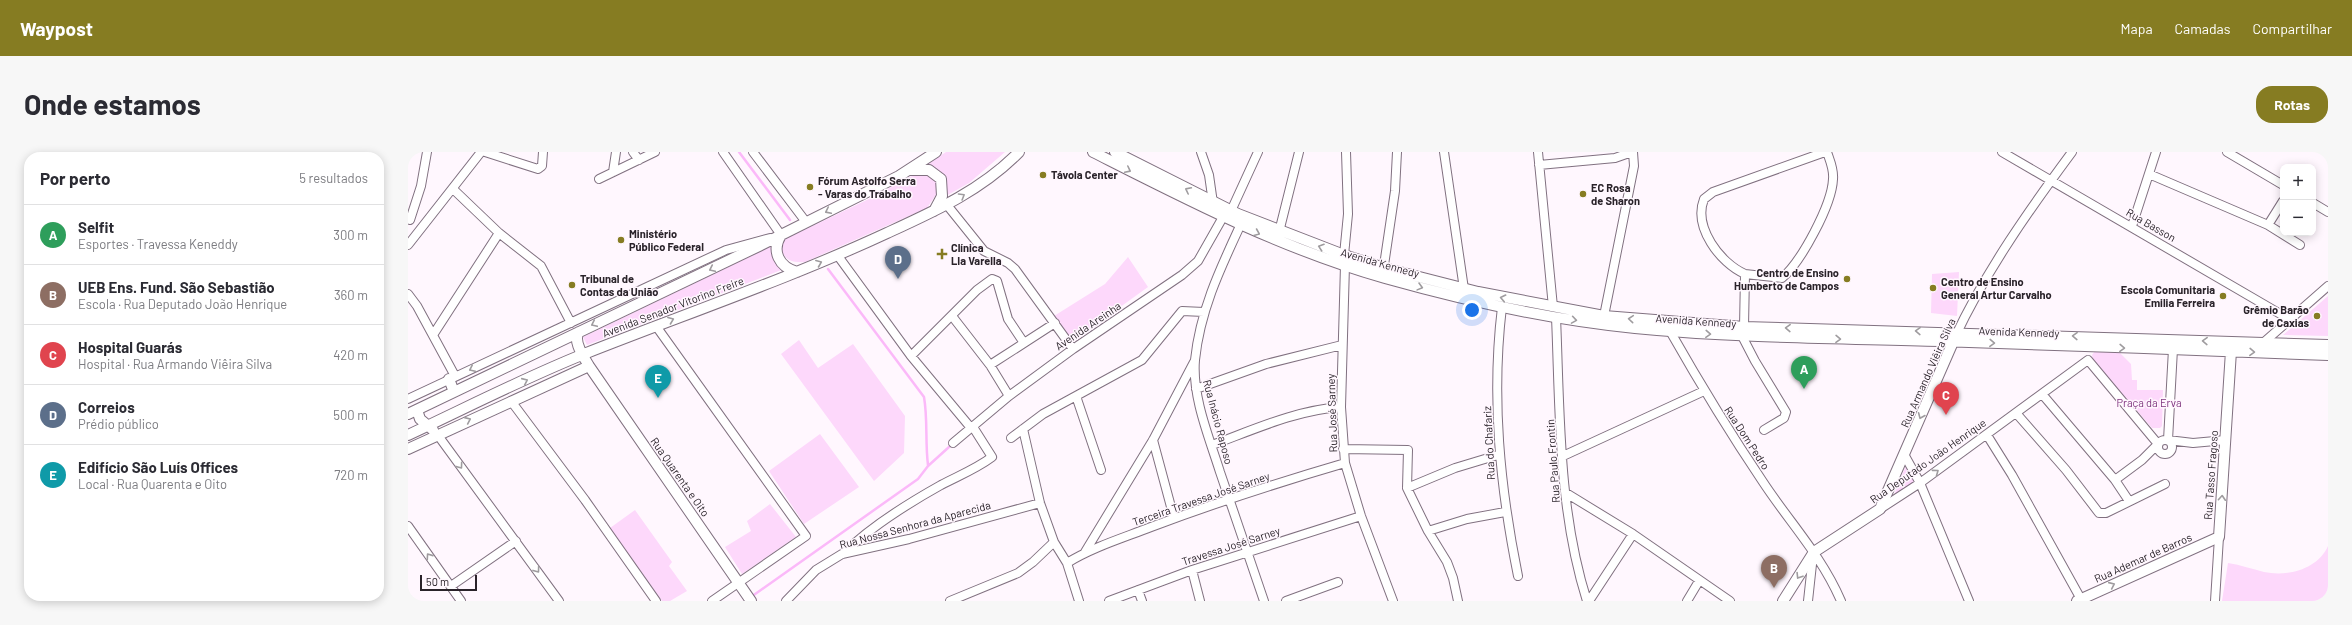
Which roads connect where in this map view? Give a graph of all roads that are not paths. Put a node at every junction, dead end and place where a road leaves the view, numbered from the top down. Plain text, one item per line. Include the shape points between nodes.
1 (427, 152) edge
2 (481, 152) edge
3 (485, 152) edge
4 (543, 152) edge
5 (616, 152) edge
6 (633, 152) edge
7 (655, 152) edge
8 (723, 152) edge
9 (753, 152) edge
10 (936, 152) edge
11 (1019, 152) edge
12 (1093, 152) edge
13 (1115, 152) edge
14 (1201, 152) edge
15 (1258, 152) edge
16 (1299, 152) edge
17 (1346, 152) edge
18 (1397, 152) edge
19 (1444, 152) edge
20 (1538, 152) edge
21 (1633, 152) edge
22 (1826, 152) edge
23 (2002, 152) edge
24 (2072, 152) edge
25 (2156, 152) edge
26 (2227, 152) edge
27 (638, 160) junction
28 (1539, 165) junction
29 (909, 170) junction
30 (613, 172) junction
31 (2149, 174) junction
32 (600, 179) dead end
33 (2052, 180) junction
34 (2280, 183) edge
35 (453, 190) junction
36 (1213, 203) junction
37 (948, 205) junction
38 (2316, 205) edge
39 (2280, 206) edge
40 (934, 211) junction
41 (2328, 212) edge
42 (1227, 214) junction
43 (409, 219) edge
44 (806, 222) junction
45 (2268, 225) junction
46 (1240, 226) junction
47 (2132, 226) junction
48 (419, 230) junction
49 (1279, 232) junction
50 (499, 233) junction
51 (778, 236) junction
52 (408, 245) edge
53 (2300, 245) dead end
54 (838, 256) junction
55 (1344, 260) junction
56 (797, 272) junction
57 (1383, 273) junction
58 (1745, 274) junction
59 (2328, 286) edge
60 (1464, 289) junction
61 (408, 294) edge
62 (1502, 307) junction
63 (1204, 312) junction
64 (1555, 312) junction
65 (952, 316) junction
66 (1604, 316) junction
67 (2289, 319) junction
68 (571, 323) junction
69 (1055, 323) junction
70 (656, 326) junction
71 (1670, 331) junction
72 (1743, 331) junction
73 (579, 332) junction
74 (433, 335) junction
75 (1955, 337) junction
76 (1024, 343) junction
77 (2263, 343) junction
78 (1342, 345) junction
79 (2328, 345) edge
80 (2088, 346) junction
81 (1073, 349) junction
82 (2173, 349) junction
83 (596, 350) junction
84 (2231, 351) junction
85 (583, 355) junction
86 (2328, 355) edge
87 (911, 356) junction
88 (1195, 360) junction
89 (2088, 360) junction
90 (990, 365) junction
91 (589, 366) junction
92 (452, 378) junction
93 (1196, 389) junction
94 (1704, 391) junction
95 (454, 392) junction
96 (2042, 394) junction
97 (1009, 396) junction
98 (1076, 396) junction
99 (408, 399) edge
100 (511, 401) junction
101 (1341, 407) junction
102 (413, 412) edge
103 (2016, 413) junction
104 (428, 426) junction
105 (972, 428) junction
106 (1023, 429) junction
107 (1764, 430) dead end
108 (437, 434) junction
109 (408, 435) edge
110 (1987, 435) junction
111 (1011, 438) dead end
112 (1152, 440) junction
113 (2168, 440) junction
114 (2226, 440) junction
115 (953, 443) dead end
116 (2193, 443) junction
117 (2158, 444) junction
118 (1212, 445) junction
119 (408, 449) edge
120 (1343, 449) junction
121 (2169, 452) junction
122 (1498, 455) junction
123 (1563, 456) junction
124 (1905, 456) junction
125 (2142, 460) junction
126 (1345, 463) junction
127 (1101, 470) dead end
128 (2115, 480) junction
129 (1920, 483) junction
130 (2165, 484) dead end
131 (1407, 488) junction
132 (1566, 493) junction
133 (1229, 499) junction
134 (2129, 501) junction
135 (1040, 503) junction
136 (1880, 509) junction
137 (1505, 512) junction
138 (1361, 516) junction
139 (1174, 518) junction
140 (408, 526) edge
141 (1428, 531) junction
142 (1633, 534) junction
143 (2219, 537) junction
144 (516, 541) junction
145 (1054, 542) junction
146 (1085, 552) junction
147 (1247, 552) junction
148 (1814, 552) junction
149 (842, 554) junction
150 (1067, 563) junction
151 (1192, 570) junction
152 (1518, 576) dead end
153 (1699, 581) junction
154 (1338, 582) dead end
155 (740, 585) junction
156 (450, 586) junction
157 (1138, 590) junction
158 (2080, 600) edge
159 (461, 601) edge
160 (559, 601) edge
161 (656, 601) edge
162 (712, 601) edge
163 (751, 601) edge
164 (786, 601) edge
165 (950, 601) edge
166 (1079, 601) edge
167 (1110, 601) edge
168 (1142, 601) edge
169 (1200, 601) edge
170 (1264, 601) edge
171 (1286, 601) edge
172 (1393, 601) edge
173 (1458, 601) edge
174 (1588, 601) edge
175 (1687, 601) edge
176 (1730, 601) edge
177 (1783, 601) edge
178 (1808, 601) edge
179 (1841, 601) edge
180 (1969, 601) edge
181 (2215, 601) edge

1 - 43 street via 421,186
2 - 35 street
3 - 4 street via 535,169 540,169 543,163
5 - 30 street
6 - 27 street
7 - 27 street
8 - 51 street
9 - 44 street
10 - 29 main road, Avenida Senador Vitorino Freire
37 -> 11 main road, Avenida Senador Vitorino Freire via 996,174
12 -> 42 main road, Avenida Kennedy
36 -> 13 main road, Avenida Kennedy
14 - 36 street via 1209,175
15 - 42 street, Avenida Areinha
16 - 49 street
17 - 55 street, Rua José Sarney via 1348,214
18 - 57 street via 1396,191
19 - 60 street
20 - 28 street, Rua Paulo Frontin
21 - 28 street via 1615,158
21 - 66 street via 1634,166
22 - 58 street via 1832,165 1831,191 1812,236 1782,278
22 - 58 street via 1713,192 1704,199 1701,213 1703,232 1724,258
23 - 33 street, Rua Basson
24 - 33 street, Rua Armando Viêira Silva
25 - 31 street
26 - 34 street
27 - 30 street
28 - 64 street, Rua Paulo Frontin
29 - 40 main road via 926,169 940,177 943,192
29 -> 44 main road, Avenida Senador Vitorino Freire
30 - 32 street
31 - 45 street
31 - 47 street
33 - 47 street, Rua Basson
33 - 75 street, Rua Armando Viêira Silva via 2007,246
35 - 48 street
35 - 50 street
36 - 42 main road, Avenida Kennedy
37 - 40 main road, Avenida Senador Vitorino Freire
37 - 69 street via 984,251 1015,269
38 - 41 street
39 - 45 street
40 - 54 main road, Avenida Senador Vitorino Freire
42 - 46 main road, Avenida Kennedy
42 - 49 main road, Avenida Kennedy
42 - 81 street, Avenida Areinha via 1198,261 1182,275
43 - 48 street
44 - 51 main road, Avenida Senador Vitorino Freire
45 - 53 street
46 -> 55 main road, Avenida Kennedy
46 - 63 street, Rua Inácio Raposo via 1215,280
47 - 67 street, Rua Basson
48 - 52 street
55 -> 49 main road, Avenida Kennedy
50 - 68 street via 541,266
50 - 74 street
51 - 56 main road via 777,256 785,266
51 - 68 street, Avenida Senador Vitorino Freire via 726,250
51 -> 73 main road, Avenida Senador Vitorino Freire
56 -> 54 main road, Avenida Senador Vitorino Freire
54 - 87 street
55 - 57 main road, Avenida Kennedy
55 - 78 street, Rua José Sarney
70 -> 56 main road, Avenida Senador Vitorino Freire
57 - 60 main road, Avenida Kennedy
57 -> 62 main road, Avenida Kennedy
58 - 72 street
59 - 67 street
64 -> 60 main road, Avenida Kennedy
61 - 74 street
62 - 64 main road, Avenida Kennedy
62 - 122 street, Rua do Chafariz via 1497,358
63 - 88 street, Rua Inácio Raposo
63 - 98 street via 1182,311 1142,360
64 - 66 main road, Avenida Kennedy
64 -> 71 main road, Avenida Kennedy
64 - 123 street, Rua Paulo Frontin
65 - 76 street via 992,279 997,281 1008,319
65 - 87 street
65 - 90 street
72 -> 66 main road, Avenida Kennedy
67 - 77 street
68 -> 92 street, Avenida Senador Vitorino Freire
69 - 76 street
69 - 81 street
70 - 83 main road, Avenida Senador Vitorino Freire
70 - 155 street via 806,536
71 -> 72 main road, Avenida Kennedy
71 - 94 street, Rua Dom Pedro
72 - 75 main road, Avenida Kennedy
72 - 107 street via 1755,361 1786,412 1784,418
73 - 85 main road, Rua Quarenta e Oito via 576,338
73 - 95 main road, Avenida Senador Vitorino Freire
74 - 92 street
77 -> 75 main road, Avenida Kennedy
75 -> 80 main road, Avenida Kennedy
75 -> 124 main road, Rua Armando Viêira Silva
76 - 90 street
77 - 79 main road, Avenida Kennedy
78 - 93 street via 1266,364
78 - 101 street, Rua José Sarney
80 -> 82 main road, Avenida Kennedy
80 - 89 street
81 - 97 street, Avenida Areinha
82 - 84 main road, Avenida Kennedy
82 - 113 street
83 - 85 main road, Avenida Senador Vitorino Freire
83 - 91 main road
84 -> 86 main road, Avenida Kennedy
84 - 114 main road, Rua Tasso Fragoso
85 - 91 main road, Rua Quarenta e Oito
104 -> 85 main road, Avenida Senador Vitorino Freire
87 - 105 street
88 - 93 street, Rua Inácio Raposo
88 - 112 street
89 - 96 street, Rua Deputado João Henrique
89 - 117 street
90 - 97 street
91 - 100 main road
91 - 155 main road, Rua Quarenta e Oito
92 - 95 main road
92 - 99 street, Avenida Senador Vitorino Freire
93 - 118 street, Rua Inácio Raposo
94 - 123 street
94 - 148 street, Rua Dom Pedro via 1762,482
95 - 102 main road, Avenida Senador Vitorino Freire
96 - 103 street, Rua Deputado João Henrique
96 - 128 street
97 - 105 street, Avenida Areinha
98 - 106 street via 1043,414
98 - 127 street
108 -> 100 main road
100 - 161 street
101 - 118 street via 1296,415
101 - 120 street, Rua José Sarney
102 - 104 main road
103 - 110 street, Rua Deputado João Henrique
103 - 134 street via 2066,470 2099,513 2106,513
104 - 108 main road
104 - 109 main road, Avenida Senador Vitorino Freire
105 - 115 street, Avenida Areinha
105 - 149 street via 992,457 860,537
106 - 111 street
106 - 135 street
108 - 119 main road
108 -> 144 street
129 -> 110 street, Rua Deputado João Henrique
110 - 158 street via 2012,475
112 - 139 street
112 - 146 street
113 - 116 street
113 - 117 street via 2162,440
113 - 121 street via 2172,444
114 - 116 street
143 -> 114 main road, Rua Tasso Fragoso
116 - 121 street
117 - 121 street via 2158,450
117 - 125 street
118 - 133 street, Rua Inácio Raposo
120 - 126 street, Rua José Sarney
120 - 131 street via 1406,449
121 - 125 street
122 - 131 street via 1455,468
122 - 137 street, Rua do Chafariz
123 - 132 street, Rua Paulo Frontin
124 - 129 street
124 - 136 main road, Rua Armando Viêira Silva
125 - 128 street
126 - 133 street, Terceira Travessa José Sarney
126 - 138 street, Rua José Sarney
128 - 134 street
129 - 136 street, Rua Deputado João Henrique
129 - 180 street
130 - 134 street
131 - 141 street
132 - 142 street
132 - 174 street, Rua Paulo Frontin via 1577,571
133 - 139 street, Terceira Travessa José Sarney
133 - 147 street, Rua Inácio Raposo
135 - 145 street
135 - 149 street, Rua Nossa Senhora da Aparecida via 909,539
136 - 148 main road, Rua Deputado João Henrique
137 - 141 street via 1467,519
137 - 152 street, Rua do Chafariz
138 - 147 street, Travessa José Sarney
138 - 172 street, Rua José Sarney
139 - 146 street, Terceira Travessa José Sarney
156 -> 140 street
141 - 173 street via 1454,578
142 - 153 street
142 - 174 street, Rua Paulo Frontin
158 -> 143 main road, Rua Ademar de Barros
143 - 181 street, Rua Tasso Fragoso
144 - 156 street
144 -> 160 street
145 - 150 street
145 - 165 street via 1018,573
146 - 150 street, Terceira Travessa José Sarney
147 - 151 street, Travessa José Sarney
147 - 170 street, Rua Inácio Raposo
148 -> 177 main road, Rua Deputado João Henrique
148 - 178 street
148 - 179 street, Rua Dom Pedro via 1830,575
149 - 164 street, Rua Nossa Senhora da Aparecida via 816,570
150 - 166 street
151 - 157 street, Travessa José Sarney
151 - 169 street
153 - 175 street
153 - 176 street
154 - 171 street
155 - 162 street
155 - 163 main road, Rua Quarenta e Oito
156 - 159 street
157 - 167 street, Travessa José Sarney
157 - 168 street

